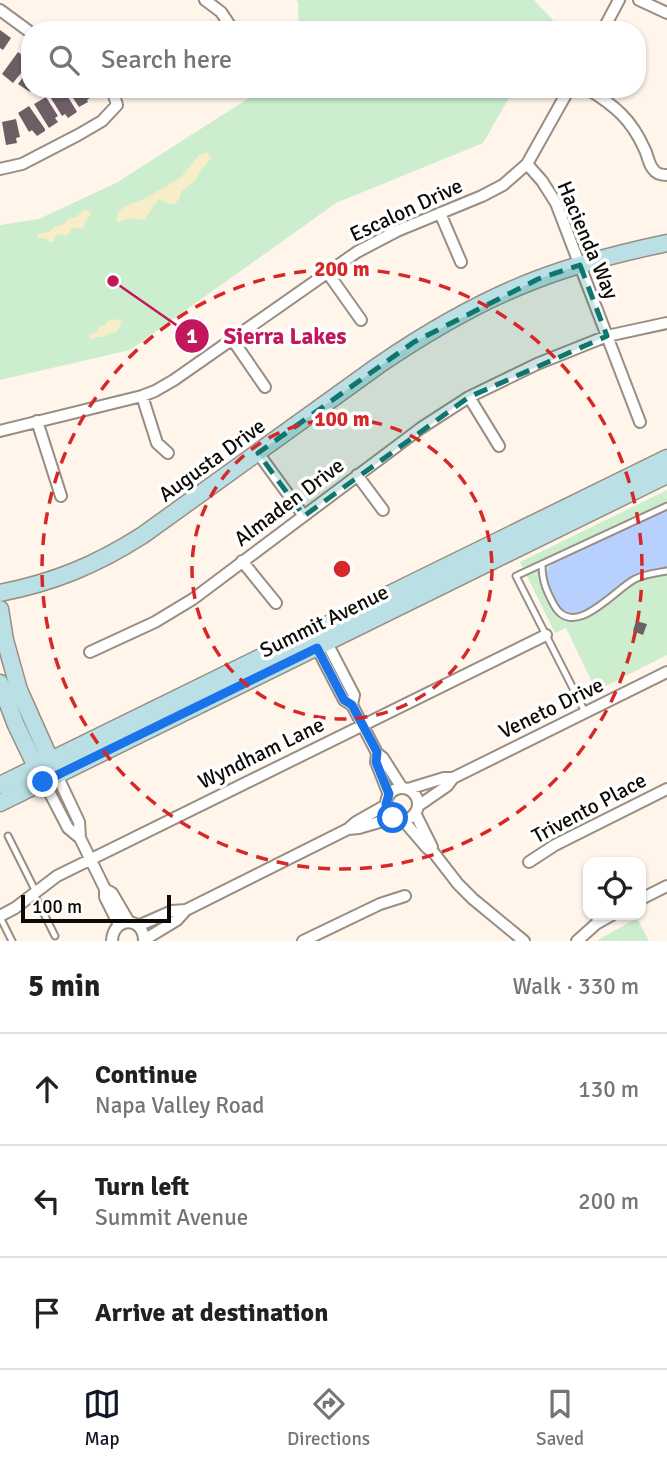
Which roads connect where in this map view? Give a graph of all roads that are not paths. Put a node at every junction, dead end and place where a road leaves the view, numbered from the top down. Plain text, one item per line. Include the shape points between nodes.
1 (205, 0) edge
2 (619, 0) edge
3 (639, 0) edge
4 (0, 10) edge
5 (667, 13) edge
6 (227, 21) edge
7 (608, 21) edge
8 (21, 25) edge
9 (115, 98) edge
10 (564, 98) edge
11 (601, 98) edge
12 (527, 164) junction
13 (0, 169) edge
14 (667, 175) edge
15 (440, 213) junction
16 (667, 243) edge
17 (461, 262) dead end
18 (580, 265) junction
19 (327, 272) junction
20 (361, 320) dead end
21 (667, 323) edge
22 (607, 336) junction
23 (232, 339) junction
24 (265, 387) dead end
25 (142, 396) junction
26 (469, 397) junction
27 (37, 421) junction
28 (640, 422) dead end
29 (0, 431) edge
30 (499, 446) dead end
31 (168, 453) dead end
32 (258, 453) junction
33 (667, 458) edge
34 (357, 475) junction
35 (667, 475) edge
36 (61, 496) dead end
37 (667, 506) edge
38 (383, 510) dead end
39 (304, 516) junction
40 (242, 561) junction
41 (542, 564) junction
42 (667, 571) edge
43 (0, 593) edge
44 (276, 603) dead end
45 (0, 609) edge
46 (546, 635) junction
47 (322, 645) junction
48 (90, 652) dead end
49 (667, 672) edge
50 (0, 683) edge
51 (585, 712) junction
52 (362, 725) junction
53 (377, 752) junction
54 (46, 771) junction
55 (453, 778) junction
56 (0, 785) edge
57 (405, 788) junction
58 (667, 789) edge
59 (387, 799) junction
60 (0, 803) edge
61 (417, 809) junction
62 (398, 819) junction
63 (348, 829) junction
64 (8, 836) dead end
65 (434, 853) junction
66 (90, 860) junction
67 (529, 862) dead end
68 (667, 887) edge
69 (35, 893) junction
70 (405, 896) dead end
71 (646, 898) edge
72 (186, 910) junction
73 (0, 917) edge
74 (603, 920) edge
75 (129, 924) junction
76 (55, 936) dead end
77 (311, 939) edge
78 (111, 940) edge
79 (12, 941) edge
80 (144, 941) edge
81 (524, 941) edge
82 (577, 941) edge

1 - 6 street
2 - 7 street
3 - 5 street
4 - 8 street
9 - 13 street via 117,105 102,121 22,164
10 - 12 street, Escalon Drive
11 - 14 street via 631,125 654,171
12 - 15 street, Escalon Drive via 494,191
12 - 18 street, Hacienda Way via 550,193
15 - 17 street
15 - 19 street, Escalon Drive via 374,242
16 - 18 main road, Augusta Drive
18 - 22 street, Hacienda Way
18 - 32 main road, Augusta Drive via 511,290 450,320
19 - 20 street
19 - 23 street, Escalon Drive
21 - 22 street, Almaden Drive
22 - 26 street, Almaden Drive
22 - 28 street, Hacienda Way
23 - 24 street
23 - 25 street, Escalon Drive via 174,380
25 - 27 street, Escalon Drive
25 - 31 street via 157,443
26 - 30 street
26 - 34 street, Almaden Drive
27 - 29 street, Escalon Drive
27 - 36 street
32 - 39 street
32 - 43 main road, Augusta Drive via 114,554 50,581
33 - 54 main road, Summit Avenue
34 - 38 street
34 - 39 street, Almaden Drive
35 - 47 main road, Summit Avenue
37 - 41 lane
39 - 40 street, Almaden Drive
40 - 44 street
40 - 48 street, Almaden Drive via 155,622
41 - 42 lane via 543,581 556,608 569,618 594,610 636,579
41 - 46 lane via 516,576
45 - 54 main road via 12,669 46,748
46 - 51 lane
46 - 52 street, Wyndham Lane
47 - 52 street via 344,700 352,705
47 - 54 main road, Summit Avenue
49 - 51 street, Veneto Drive
50 - 54 main road via 16,724
51 - 55 street, Veneto Drive
52 - 53 street
52 - 66 street, Wyndham Lane
53 - 57 street
53 - 59 street
54 - 56 main road, Summit Avenue
54 - 60 main road, Summit Avenue
54 - 66 street via 79,822
55 - 57 street, Veneto Drive
55 - 61 street, Veneto Drive
57 - 59 street
57 - 61 street via 416,795
58 - 67 street, Trivento Place
59 - 62 street via 389,814
59 - 63 street
61 - 62 street via 409,819
61 - 65 street
62 - 63 street
62 - 65 street
63 - 72 street
64 - 69 lane
65 - 81 street via 473,899
66 - 69 street, Wyndham Lane
66 - 75 street via 105,897
68 - 71 street
69 - 73 street, Wyndham Lane
69 - 76 lane
70 - 77 street
72 - 75 street
72 - 80 street
73 - 79 lane
74 - 82 street
75 - 78 street via 113,931
75 - 80 street via 143,932

